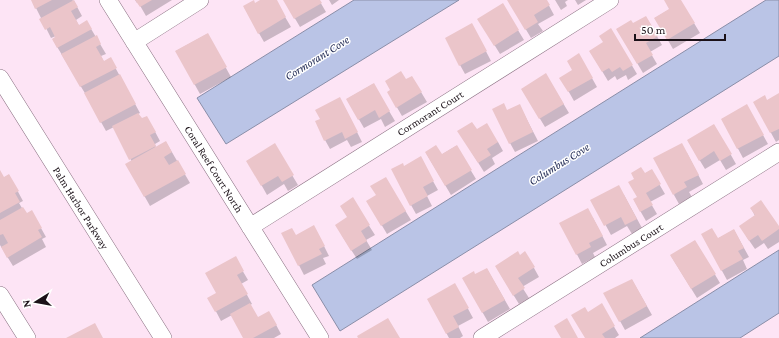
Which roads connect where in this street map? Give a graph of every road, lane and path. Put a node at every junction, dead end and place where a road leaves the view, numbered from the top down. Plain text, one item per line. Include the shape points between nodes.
1 (108, 0) edge
2 (200, 0) edge
3 (610, 0) edge
4 (134, 42) junction
5 (0, 78) edge
6 (779, 152) edge
7 (250, 227) junction
8 (0, 295) edge
9 (27, 338) edge
10 (163, 338) edge
11 (320, 338) edge
12 (482, 338) edge

1 - 4 street, Coral Reef Court North
2 - 4 street
3 - 7 street, Cormorant Court
4 - 7 street, Coral Reef Court North
5 - 10 street, Palm Harbor Parkway
6 - 12 street, Columbus Court
7 - 11 street, Coral Reef Court North
8 - 9 street

